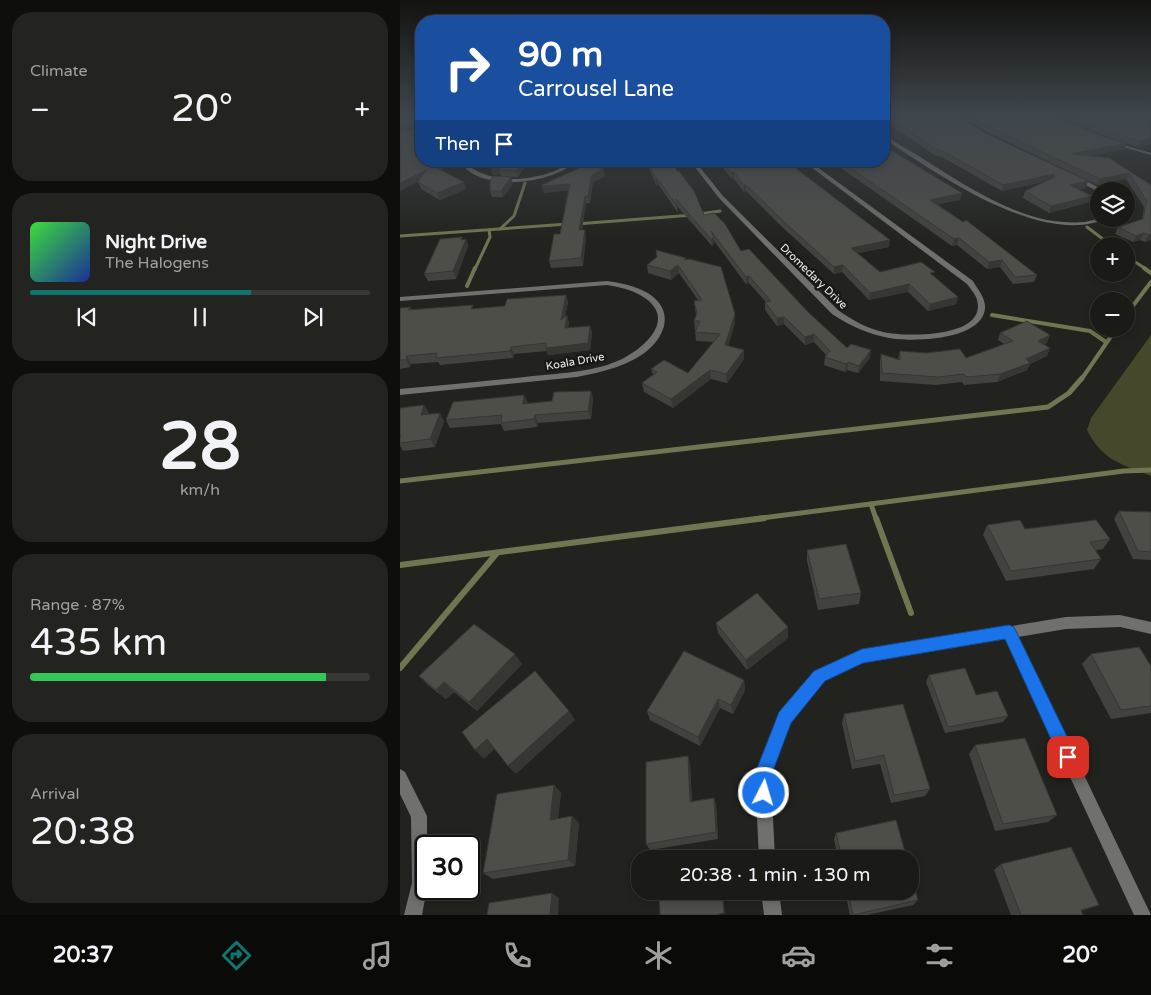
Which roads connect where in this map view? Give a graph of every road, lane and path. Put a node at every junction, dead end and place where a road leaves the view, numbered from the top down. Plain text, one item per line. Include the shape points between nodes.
1 (911, 155) edge
2 (470, 167) edge
3 (567, 167) edge
4 (697, 167) edge
5 (814, 167) edge
6 (1070, 175) edge
7 (1090, 185) edge
8 (1090, 222) edge
9 (400, 299) edge
10 (400, 392) edge
11 (1151, 628) edge
12 (1009, 632) junction
13 (400, 777) edge
14 (767, 850) edge
15 (771, 900) edge
16 (413, 915) edge
17 (773, 915) edge
18 (1143, 915) edge

1 - 8 street via 1023,216 1066,224
2 - 3 street via 478,175 509,180 550,174
4 - 5 street, Dromedary Drive via 721,197 836,312 849,321 878,333 910,338 955,333 974,322 982,305 979,294 970,283
6 - 7 street
9 - 10 street, Koala Drive via 607,283 643,293 658,305 663,318 659,333 646,348 626,361 604,368 572,375
11 - 12 street via 1120,621 1066,623
12 - 14 street via 862,656 819,676 785,717 763,776
12 - 18 street
13 - 16 street via 419,816 420,883
15 - 17 street

